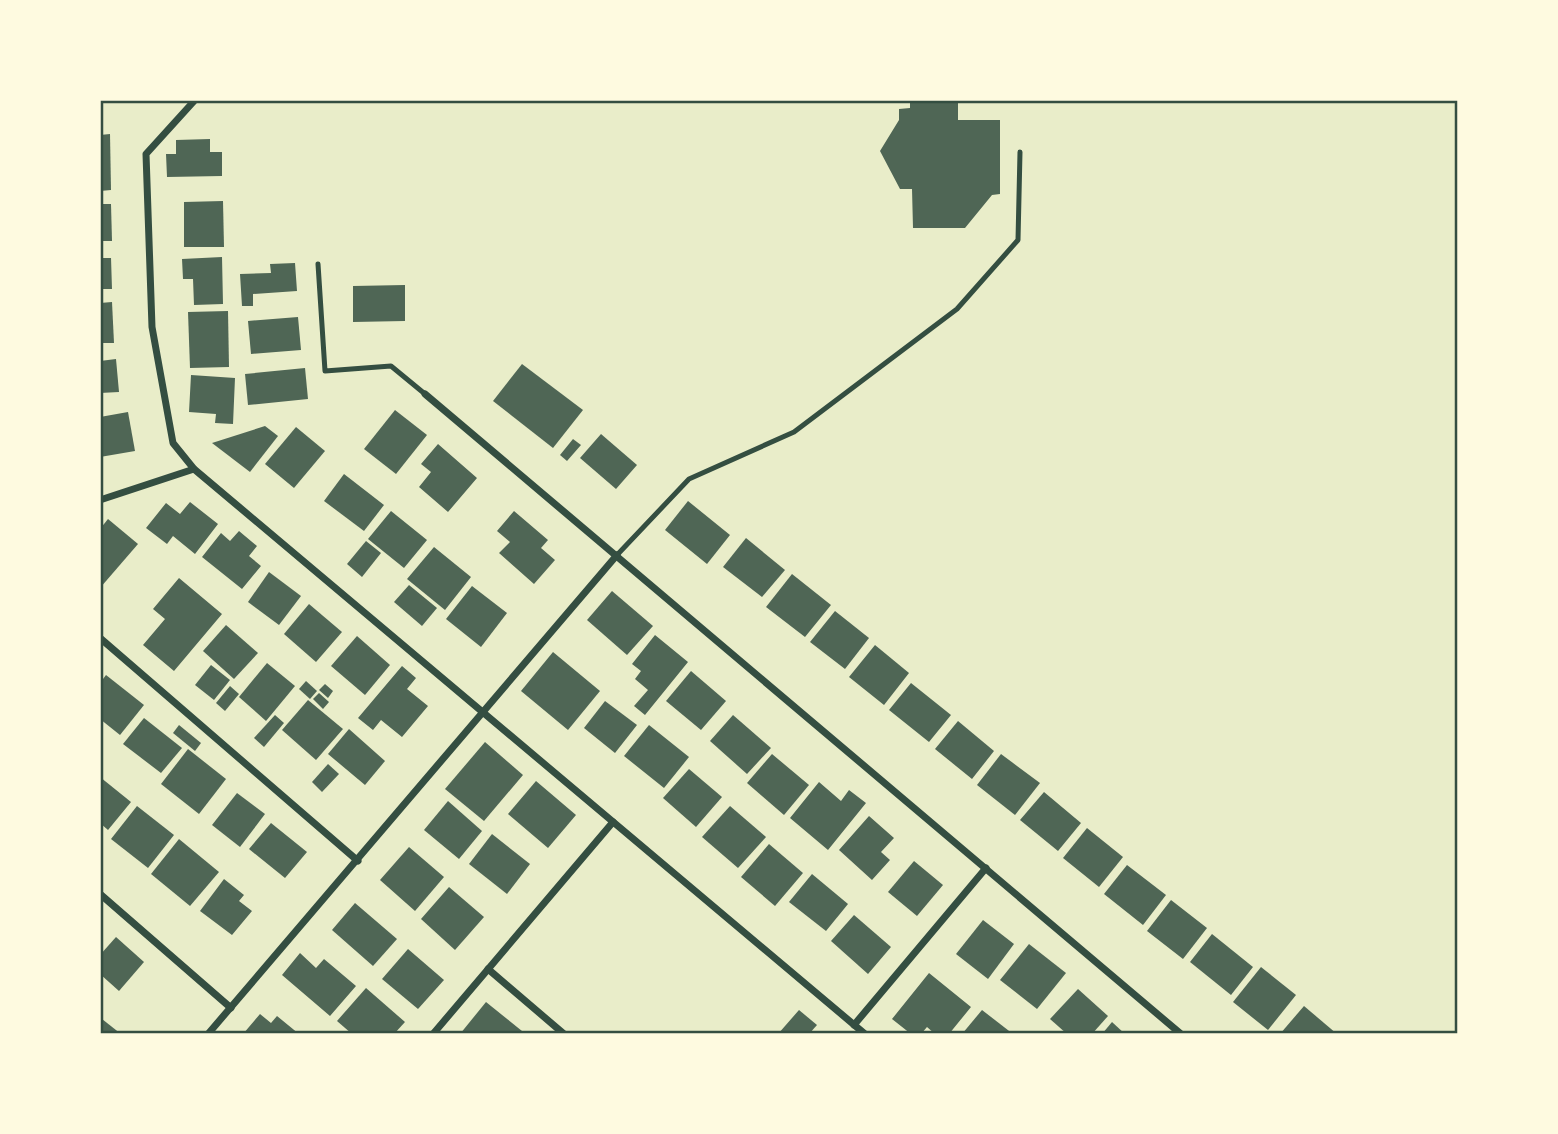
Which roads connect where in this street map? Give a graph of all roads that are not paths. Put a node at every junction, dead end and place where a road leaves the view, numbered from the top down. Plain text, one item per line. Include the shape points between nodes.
1 (195, 100) edge
2 (1020, 152) dead end
3 (318, 264) dead end
4 (425, 394) joint
5 (194, 470) junction
6 (100, 500) edge
7 (617, 555) junction
8 (100, 638) edge
9 (482, 714) junction
10 (613, 822) junction
11 (358, 861) junction
12 (986, 868) junction
13 (100, 894) edge
14 (488, 969) junction
15 (231, 1007) junction
16 (854, 1025) junction
17 (208, 1034) edge
18 (433, 1034) edge
19 (564, 1034) edge
20 (865, 1034) edge
21 (1181, 1034) edge

1 - 5 street via 146,154 152,327 173,443
2 - 7 lane via 1018,240 957,309 794,432 689,479
3 - 4 lane via 325,371 391,366
4 - 7 street
5 - 6 street
5 - 9 street
7 - 9 street
7 - 12 street
8 - 11 street
9 - 10 street
9 - 11 street
10 - 14 street
10 - 16 street
11 - 15 street
12 - 16 street
12 - 21 street
13 - 15 street
14 - 18 street
14 - 19 street
15 - 17 street
16 - 20 street

